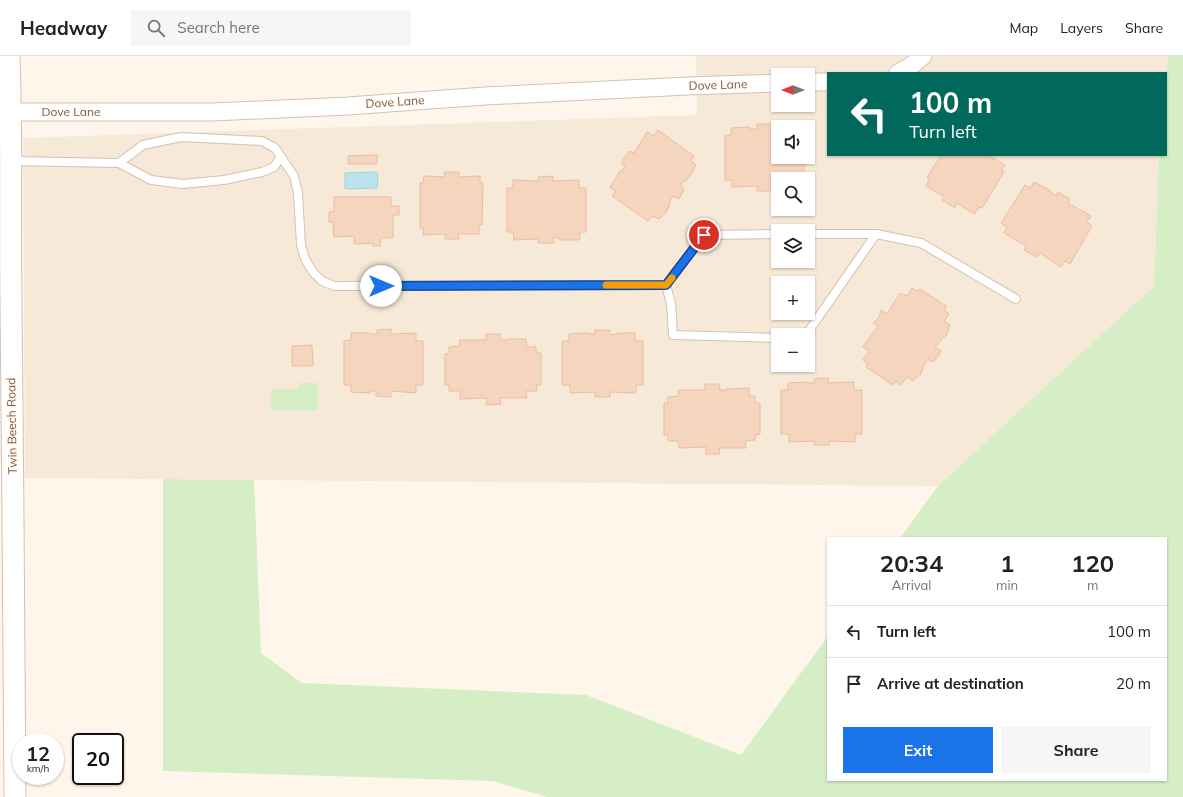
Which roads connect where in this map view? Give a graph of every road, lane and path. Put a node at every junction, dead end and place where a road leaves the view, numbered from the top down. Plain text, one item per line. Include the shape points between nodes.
1 (9, 56) edge
2 (923, 56) edge
3 (900, 72) edge
4 (815, 82) edge
5 (827, 82) edge
6 (771, 83) edge
7 (11, 112) junction
8 (281, 157) junction
9 (11, 161) junction
10 (119, 163) junction
11 (771, 234) edge
12 (815, 234) edge
13 (876, 234) junction
14 (666, 285) junction
15 (1016, 299) dead end
16 (811, 328) edge
17 (771, 338) edge
18 (16, 797) edge

1 - 7 street, Twin Beech Road
2 - 3 street
4 - 5 street
6 - 7 street, Dove Lane via 212,112
7 - 9 street, Twin Beech Road
8 - 10 lane via 274,167 262,172 224,180 183,184 151,180
8 - 10 lane via 275,148 262,141 181,137 143,146
8 - 14 lane via 294,176 298,193 301,245 305,259 322,281 334,286
9 - 10 lane
9 - 18 street, Twin Beech Road
11 - 14 lane via 704,235
12 - 13 lane
13 - 15 lane via 921,242
13 - 16 lane
14 - 17 lane via 671,304 673,335

